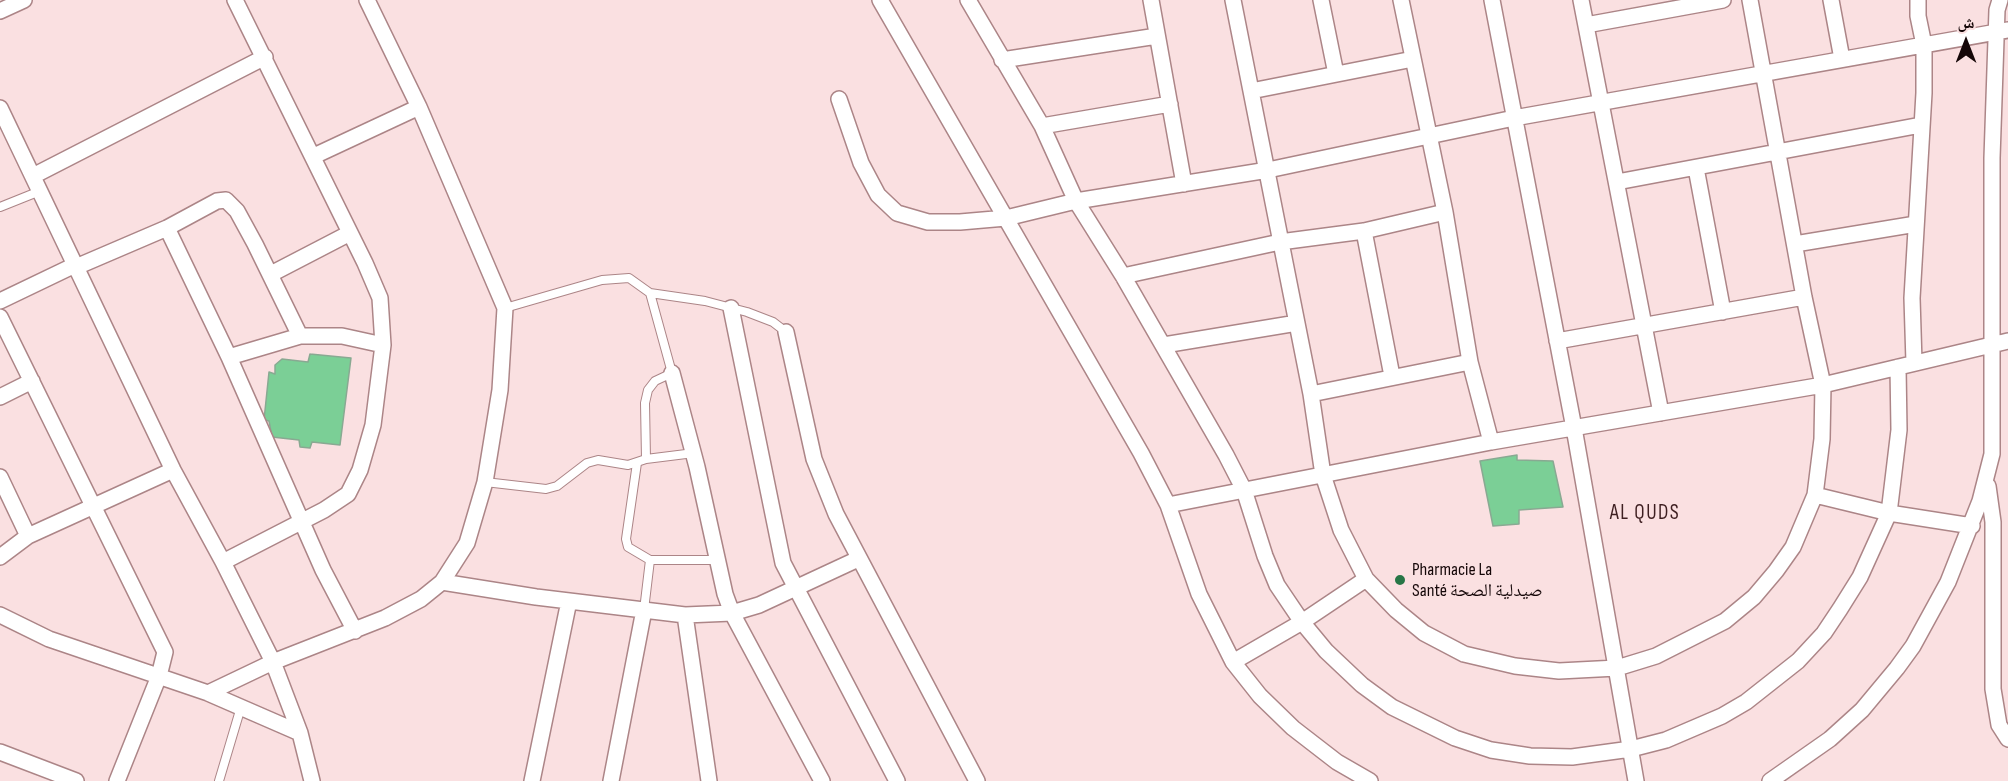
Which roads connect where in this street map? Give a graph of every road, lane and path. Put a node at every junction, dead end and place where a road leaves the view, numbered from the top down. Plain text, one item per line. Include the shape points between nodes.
1 (24, 0) edge
2 (235, 0) edge
3 (367, 0) edge
4 (880, 0) edge
5 (968, 0) edge
6 (1151, 0) edge
7 (1233, 0) edge
8 (1321, 0) edge
9 (1401, 0) edge
10 (1492, 0) edge
11 (1581, 0) edge
12 (1723, 0) edge
13 (1750, 0) edge
14 (1831, 0) edge
15 (1918, 0) edge
16 (2000, 0) edge
17 (1664, 6) edge
18 (0, 11) edge
19 (1586, 25) junction
20 (2002, 30) edge
21 (1157, 36) junction
22 (1924, 45) junction
23 (265, 57) junction
24 (1413, 59) junction
25 (1842, 59) junction
26 (1002, 60) junction
27 (1763, 72) junction
28 (1336, 74) junction
29 (1251, 91) junction
30 (839, 99) dead end
31 (1602, 103) junction
32 (1170, 104) junction
33 (419, 107) junction
34 (0, 108) edge
35 (1514, 118) junction
36 (1921, 125) junction
37 (1042, 126) junction
38 (1429, 138) junction
39 (1778, 152) junction
40 (314, 156) junction
41 (1696, 168) junction
42 (1268, 170) junction
43 (33, 176) junction
44 (1617, 182) junction
45 (1184, 184) junction
46 (40, 191) junction
47 (1076, 201) junction
48 (0, 207) edge
49 (1444, 212) junction
50 (1006, 218) junction
51 (1916, 224) junction
52 (167, 228) junction
53 (1364, 231) junction
54 (350, 233) junction
55 (1280, 242) junction
56 (1795, 244) junction
57 (75, 266) junction
58 (271, 274) junction
59 (1123, 276) junction
60 (650, 293) junction
61 (1804, 297) junction
62 (0, 301) edge
63 (505, 308) junction
64 (731, 308) junction
65 (1723, 312) junction
66 (0, 317) edge
67 (1297, 323) junction
68 (1644, 327) junction
69 (786, 332) joint
70 (300, 336) junction
71 (1557, 341) junction
72 (2008, 341) edge
73 (383, 345) junction
74 (1164, 345) junction
75 (1992, 345) junction
76 (229, 357) junction
77 (1470, 362) junction
78 (1914, 363) junction
79 (1898, 367) junction
80 (672, 372) junction
81 (1392, 376) junction
82 (32, 381) junction
83 (1823, 385) junction
84 (1311, 394) junction
85 (0, 397) edge
86 (1661, 412) junction
87 (1574, 428) junction
88 (1491, 442) junction
89 (694, 453) junction
90 (646, 459) junction
91 (637, 463) junction
92 (173, 470) junction
93 (1323, 475) junction
94 (0, 477) edge
95 (1987, 480) junction
96 (485, 482) junction
97 (1244, 490) junction
98 (1815, 495) junction
99 (93, 505) junction
100 (1168, 505) junction
101 (1890, 513) junction
102 (301, 521) junction
103 (1972, 526) junction
104 (28, 536) junction
105 (0, 557) edge
106 (858, 559) junction
107 (650, 560) junction
108 (716, 560) junction
109 (223, 562) junction
110 (1366, 579) junction
111 (442, 582) junction
112 (797, 588) junction
113 (569, 601) junction
114 (644, 610) junction
115 (732, 613) junction
116 (0, 615) edge
117 (685, 615) junction
118 (1302, 622) junction
119 (355, 631) junction
120 (273, 662) junction
121 (1233, 662) junction
122 (1617, 668) junction
123 (159, 676) junction
124 (208, 693) junction
125 (241, 707) junction
126 (300, 733) junction
127 (2008, 739) edge
128 (1631, 749) junction
129 (0, 752) edge
130 (76, 781) edge
131 (117, 781) edge
132 (219, 781) edge
133 (312, 781) edge
134 (532, 781) edge
135 (611, 781) edge
136 (709, 781) edge
137 (822, 781) edge
138 (897, 781) edge
139 (977, 781) edge
140 (1370, 781) edge
141 (1636, 781) edge
142 (1770, 781) edge

1 - 18 street
2 - 23 street
3 - 33 street
4 - 50 street
5 - 26 street
6 - 21 street
7 - 29 street
8 - 28 street
9 - 24 street
10 - 35 street
11 - 19 street
12 - 17 street
13 - 27 street
14 - 25 street
15 - 22 street
16 - 20 street
17 - 19 street
19 - 31 street
20 - 22 street
20 - 75 street via 1992,158
21 - 26 street
21 - 32 street
22 - 25 street
22 - 36 street
23 - 40 street
23 - 43 street
24 - 28 street
24 - 38 street
25 - 27 street
26 - 37 street
27 - 31 street
27 - 39 street
28 - 29 street
29 - 42 street
30 - 50 street via 861,163 879,195 897,213 928,222
31 - 35 street
31 - 44 street
32 - 37 street
32 - 45 street
33 - 40 street
33 - 63 street
34 - 43 street
35 - 38 street
35 - 71 street
36 - 39 street
36 - 51 street
37 - 47 street
38 - 42 street
38 - 49 street
39 - 41 street
39 - 56 street
40 - 54 street
41 - 44 street
41 - 65 street
42 - 45 street
42 - 55 street
43 - 46 street
44 - 68 street
45 - 47 street
46 - 48 lane
46 - 57 street
47 - 50 street
47 - 59 street
49 - 53 street
49 - 77 street
50 - 100 street
51 - 56 street
51 - 78 street
52 - 57 street
52 - 58 street via 226,200 237,212
52 - 76 street
53 - 55 street
53 - 81 street
54 - 58 street
54 - 73 street via 380,298
55 - 59 street
55 - 67 street
56 - 61 street
57 - 62 street
57 - 92 street
58 - 70 street
59 - 74 street
60 - 63 lane via 629,278 602,280
60 - 64 lane
60 - 80 lane
61 - 65 street
61 - 83 street
63 - 96 street via 500,390
64 - 69 lane via 773,322
64 - 112 street via 779,550
65 - 68 street
66 - 82 street
67 - 74 street
67 - 84 street
68 - 71 street
68 - 86 street
69 - 106 street via 814,459
70 - 73 street via 342,336
70 - 76 street
71 - 87 street
72 - 75 street
73 - 102 street via 373,425 360,470 348,494
74 - 97 street
75 - 78 street
75 - 95 street via 1992,454
76 - 102 street
77 - 81 street
77 - 88 street
78 - 79 street
79 - 83 street
79 - 101 street via 1899,430
80 - 89 street
80 - 90 lane via 648,390
81 - 84 street
82 - 85 street
82 - 99 street
83 - 86 street
83 - 98 street
84 - 93 street
86 - 87 street
87 - 88 street
87 - 122 street
88 - 93 street
89 - 90 lane
89 - 108 street
90 - 91 lane
91 - 96 lane via 597,460 546,489
91 - 107 lane via 627,547
92 - 99 street
92 - 109 street
93 - 97 street
93 - 110 street via 1341,530
94 - 104 street
95 - 103 street
95 - 127 street via 1993,522 1993,689 1999,725
96 - 111 street via 467,543
97 - 100 street
97 - 118 street via 1273,575
98 - 101 street
98 - 122 street via 1793,547 1754,597 1696,638
99 - 104 street
99 - 123 street via 164,647
100 - 121 street via 1199,594
101 - 103 street
101 - 128 street via 1860,577 1824,633 1798,661 1722,716 1666,740
102 - 109 street
102 - 119 street
103 - 142 street via 1931,615 1897,668 1862,710 1830,739
104 - 105 street
106 - 112 street
106 - 139 street
107 - 108 lane
107 - 114 lane
108 - 115 street
109 - 120 street
110 - 118 street
110 - 122 street via 1424,633 1464,654 1559,671
111 - 113 street
111 - 119 street via 408,606
112 - 115 street
112 - 138 street
113 - 114 street
113 - 134 street
114 - 117 street
114 - 135 street
115 - 117 street
115 - 137 street
116 - 123 street via 49,639
117 - 136 street
118 - 121 street
118 - 128 street via 1326,651 1384,702 1455,738 1491,750 1530,756 1572,757
119 - 120 street
120 - 124 street
120 - 126 street
121 - 140 street via 1293,728 1337,762
122 - 128 street
123 - 124 street
123 - 131 street
124 - 125 street
125 - 126 street
125 - 132 lane
126 - 133 street
128 - 141 street
129 - 130 street

